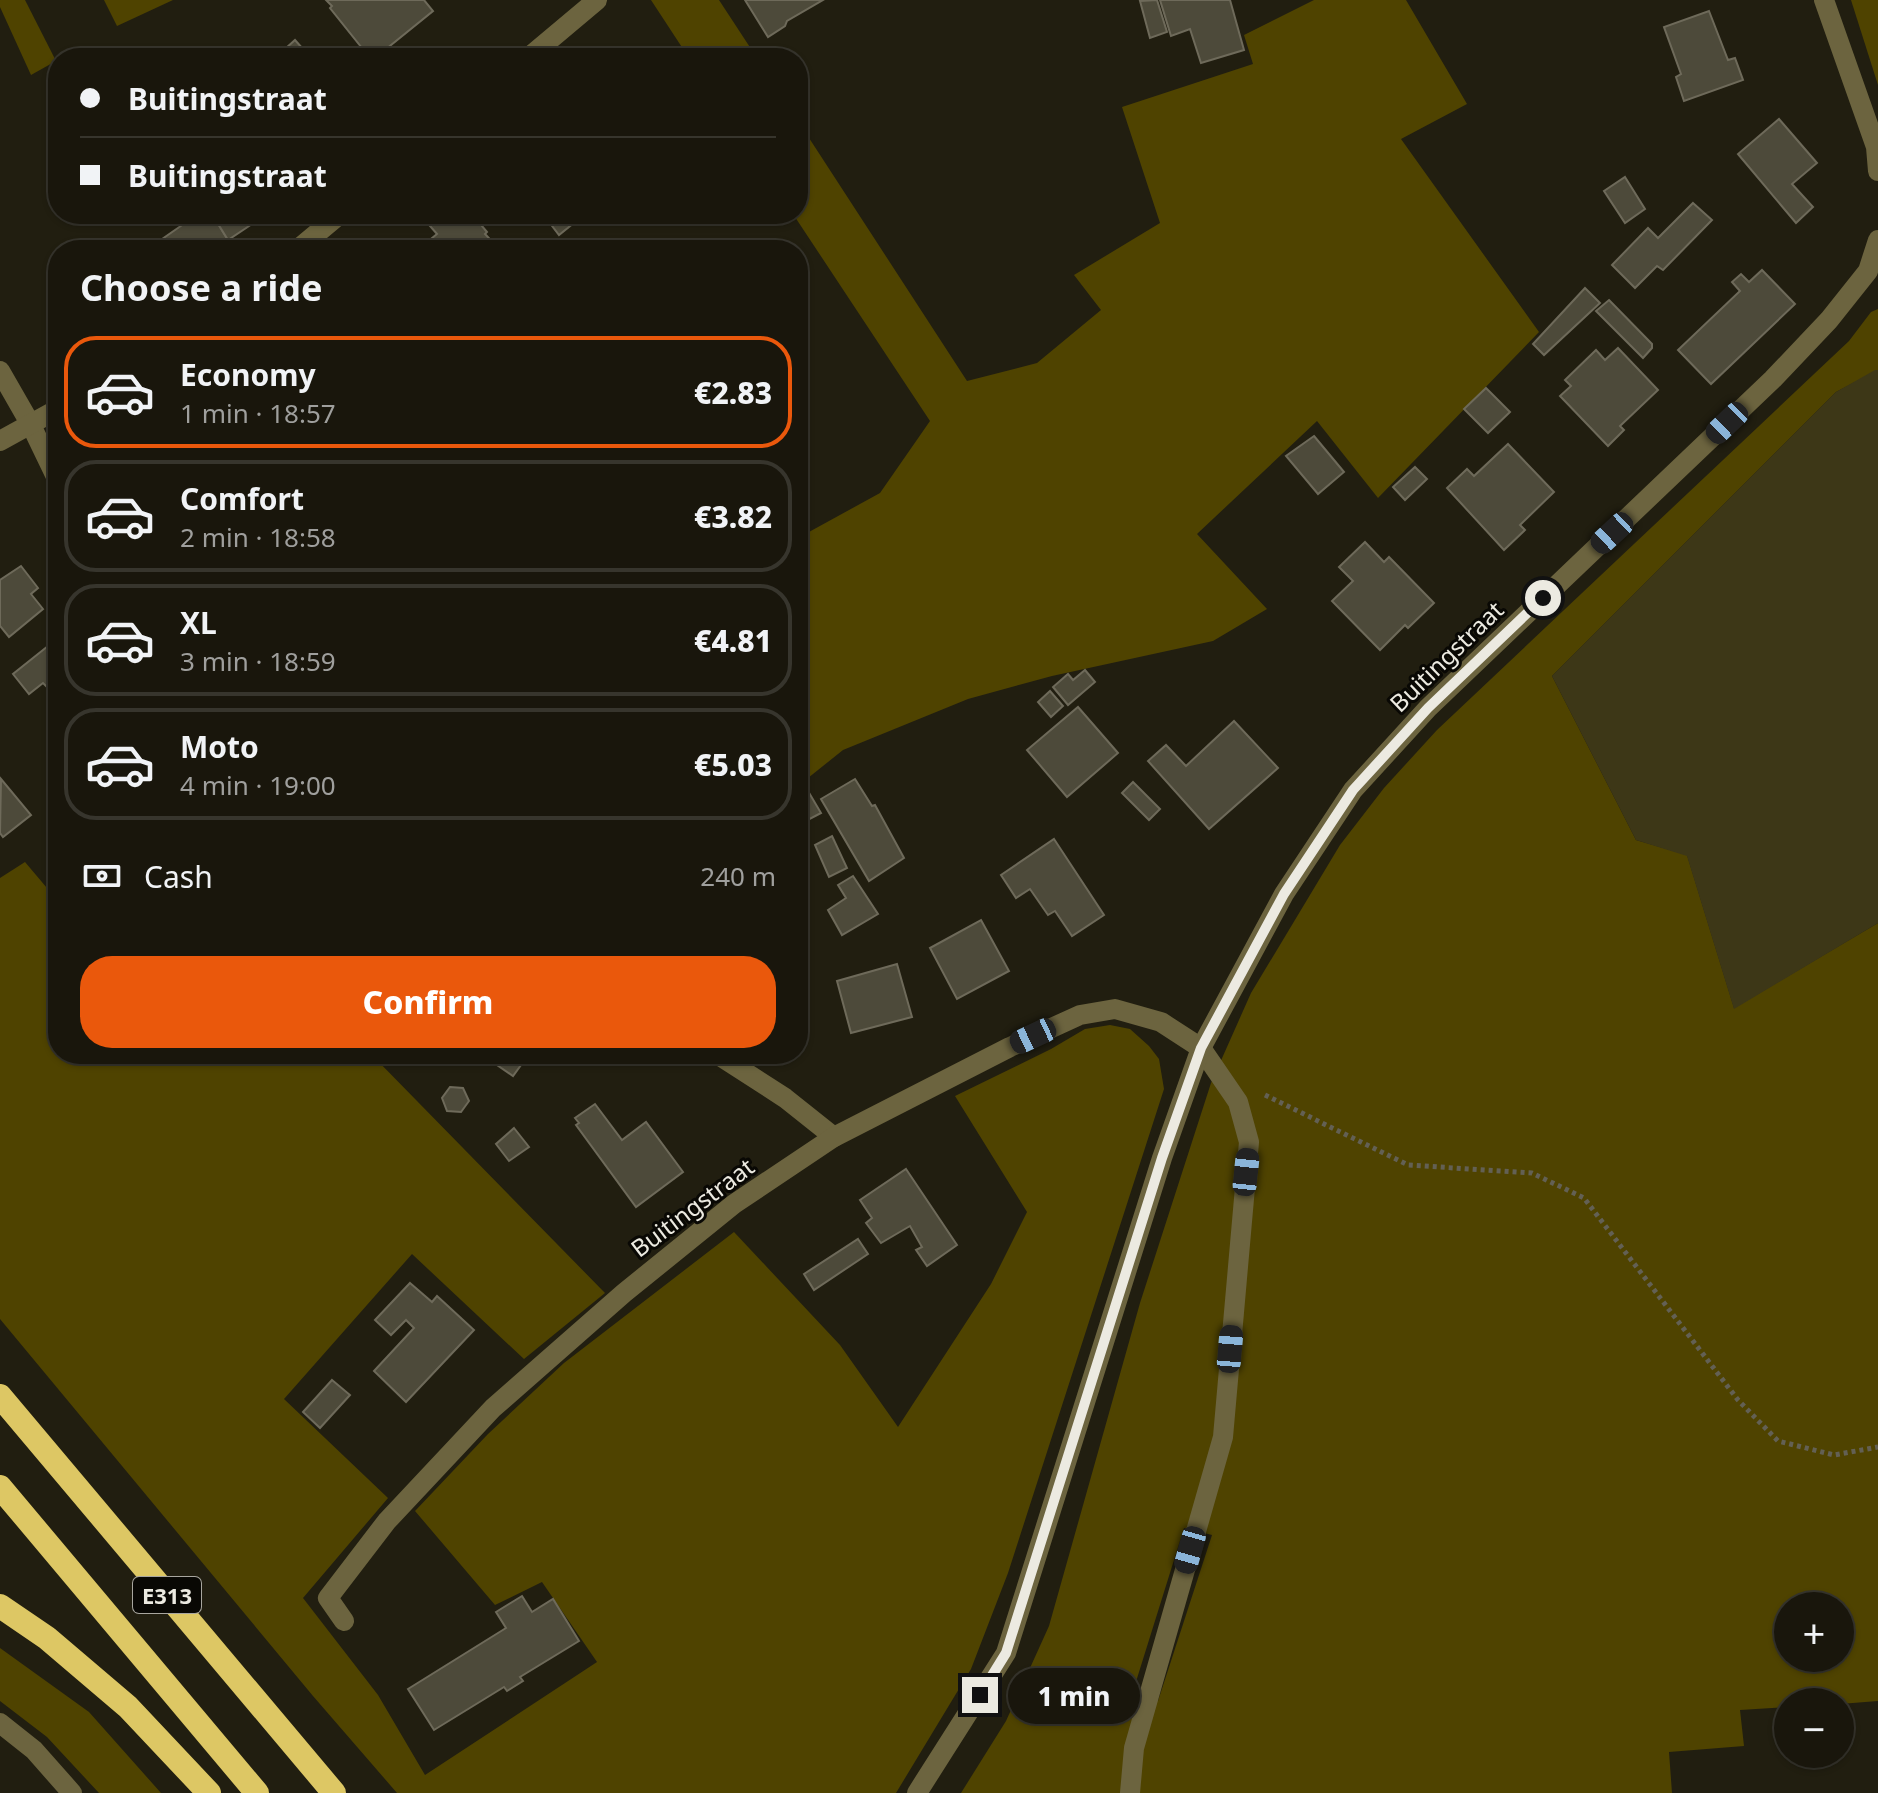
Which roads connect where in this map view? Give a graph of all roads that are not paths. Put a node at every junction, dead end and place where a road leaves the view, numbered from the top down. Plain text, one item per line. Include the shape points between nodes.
1 (597, 0) edge
2 (1824, 0) edge
3 (540, 48) edge
4 (1878, 171) edge
5 (328, 224) edge
6 (309, 240) edge
7 (1878, 240) edge
8 (0, 371) edge
9 (48, 415) edge
10 (31, 425) junction
11 (0, 441) edge
12 (48, 460) edge
13 (1201, 1048) junction
14 (732, 1064) edge
15 (834, 1137) junction
16 (0, 1396) edge
17 (0, 1487) edge
18 (0, 1606) edge
19 (344, 1621) dead end
20 (0, 1723) edge
21 (72, 1793) edge
22 (209, 1793) edge
23 (257, 1793) edge
24 (334, 1793) edge
25 (917, 1793) edge
26 (1130, 1793) edge

1 - 3 street
2 - 4 street via 1876,147
5 - 6 street
7 - 13 street, Buitingstraat via 1868,271 1810,340 1428,708 1353,790 1284,894
8 - 10 street
9 - 10 street
10 - 11 street
10 - 12 street
13 - 15 street, Buitingstraat via 1161,1022 1115,1009 1080,1015
13 - 25 street, Buitingstraat via 1006,1653
13 - 26 street via 1238,1102 1249,1142 1223,1437 1134,1748
14 - 15 street
15 - 19 street, Buitingstraat via 722,1214 493,1408 387,1521 328,1598
16 - 24 highway, E313
17 - 23 highway, E313
18 - 22 highway via 128,1707
20 - 21 street via 34,1750

